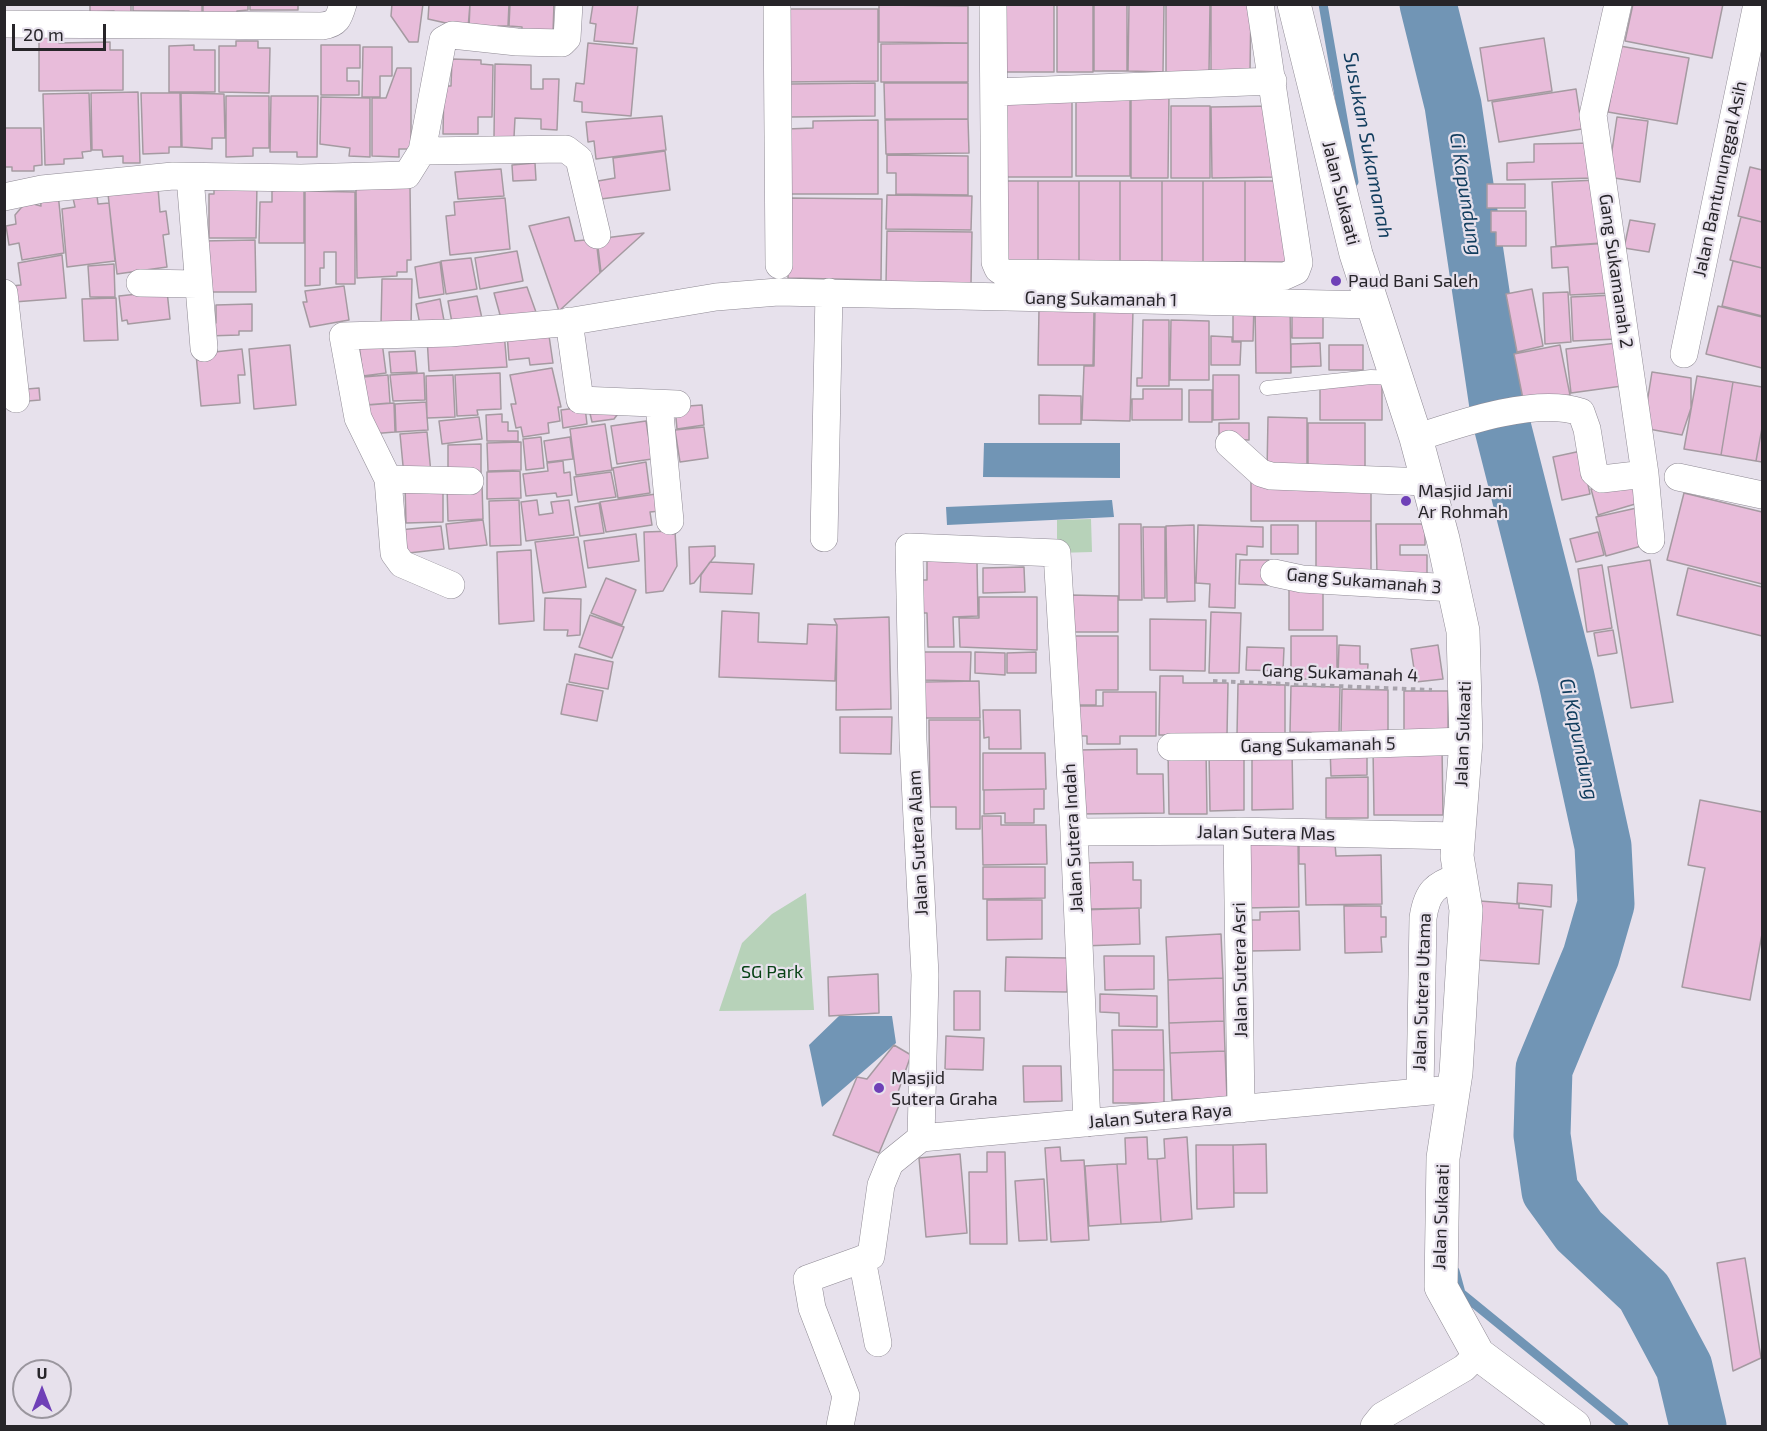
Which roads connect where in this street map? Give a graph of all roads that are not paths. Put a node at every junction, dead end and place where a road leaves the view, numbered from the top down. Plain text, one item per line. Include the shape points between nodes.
1 (343, 4) edge
2 (569, 4) edge
3 (777, 4) edge
4 (993, 4) edge
5 (1260, 4) edge
6 (1294, 4) edge
7 (1618, 4) edge
8 (1756, 4) edge
9 (4, 24) edge
10 (1273, 81) junction
11 (996, 92) junction
12 (422, 151) junction
13 (190, 177) junction
14 (4, 197) edge
15 (597, 235) dead end
16 (779, 265) dead end
17 (140, 283) dead end
18 (197, 284) junction
19 (830, 292) junction
20 (4, 293) edge
21 (1373, 305) junction
22 (569, 321) junction
23 (204, 348) dead end
24 (1684, 354) dead end
25 (1395, 378) junction
26 (1267, 387) dead end
27 (16, 399) dead end
28 (1426, 435) junction
29 (1229, 444) dead end
30 (1645, 474) junction
31 (1678, 477) dead end
32 (388, 479) junction
33 (470, 481) dead end
34 (1427, 482) junction
35 (1762, 495) edge
36 (670, 521) dead end
37 (824, 538) dead end
38 (1651, 540) dead end
39 (1056, 553) joint
40 (1274, 573) dead end
41 (451, 585) dead end
42 (1454, 588) junction
43 (1466, 741) junction
44 (1171, 747) dead end
45 (1237, 831) junction
46 (1074, 832) junction
47 (1457, 836) junction
48 (1460, 876) junction
49 (1454, 1089) junction
50 (1409, 1093) junction
51 (1241, 1109) junction
52 (1087, 1123) junction
53 (921, 1138) junction
54 (866, 1258) junction
55 (878, 1343) dead end
56 (1478, 1354) junction
57 (840, 1426) edge
58 (1374, 1426) edge
59 (1574, 1426) edge

1 - 9 street via 334,24 322,26
2 - 12 street via 567,38 562,43 452,36 443,40
3 - 16 street
4 - 11 street
5 - 10 street
6 - 21 street, Jalan Sukaati via 1356,254
7 - 30 street, Gang Sukamanah 2 via 1593,115
8 - 24 street, Jalan Bantununggal Asih
10 - 11 street
10 - 11 street via 1299,263 1296,271 1285,276 1004,273 995,262
12 - 13 street via 412,170 402,176
12 - 15 street via 566,149 579,159
13 - 14 street via 87,184
13 - 18 street
17 - 18 street
18 - 23 street
19 - 21 street, Gang Sukamanah 1
19 - 22 street, Gang Sukamanah 1 via 716,297
19 - 37 street
20 - 27 street
21 - 25 street, Jalan Sukaati
22 - 32 street, Gang Sukamanah 1 via 450,333 343,336 358,418
22 - 36 street via 580,400 668,404
25 - 26 lane
25 - 28 street, Jalan Sukaati
28 - 30 street via 1526,409 1566,407 1581,412 1597,477
28 - 34 street, Jalan Sukaati
29 - 34 street via 1261,473 1271,476
30 - 38 street, Gang Sukamanah 2
31 - 35 street
32 - 33 street
32 - 41 street via 394,553 402,564
34 - 42 street, Jalan Sukaati
39 - 46 street, Jalan Sutera Indah
39 - 53 street, Jalan Sutera Alam via 909,547 913,740 925,975
40 - 42 street, Gang Sukamanah 3 via 1302,579
42 - 43 street, Jalan Sukaati via 1463,631
43 - 44 street, Gang Sukamanah 5
43 - 47 street, Jalan Sukaati
45 - 46 street, Jalan Sutera Mas
45 - 47 street, Jalan Sutera Mas
45 - 51 street, Jalan Sutera Asri
46 - 52 street, Jalan Sutera Indah
47 - 48 street, Jalan Sukaati
48 - 49 street, Jalan Sukaati via 1466,910
48 - 50 street, Jalan Sutera Utama via 1438,884 1425,902
49 - 50 street, Jalan Sutera Raya
49 - 56 street, Jalan Sukaati via 1443,1158 1439,1278
50 - 51 street, Jalan Sutera Raya
51 - 52 street, Jalan Sutera Raya
52 - 53 street, Jalan Sutera Raya
53 - 54 street via 890,1163 881,1185
54 - 55 street
54 - 57 street via 807,1279 812,1308 846,1396
56 - 58 street via 1464,1368 1382,1416
56 - 59 street, Jalan Sukaati

